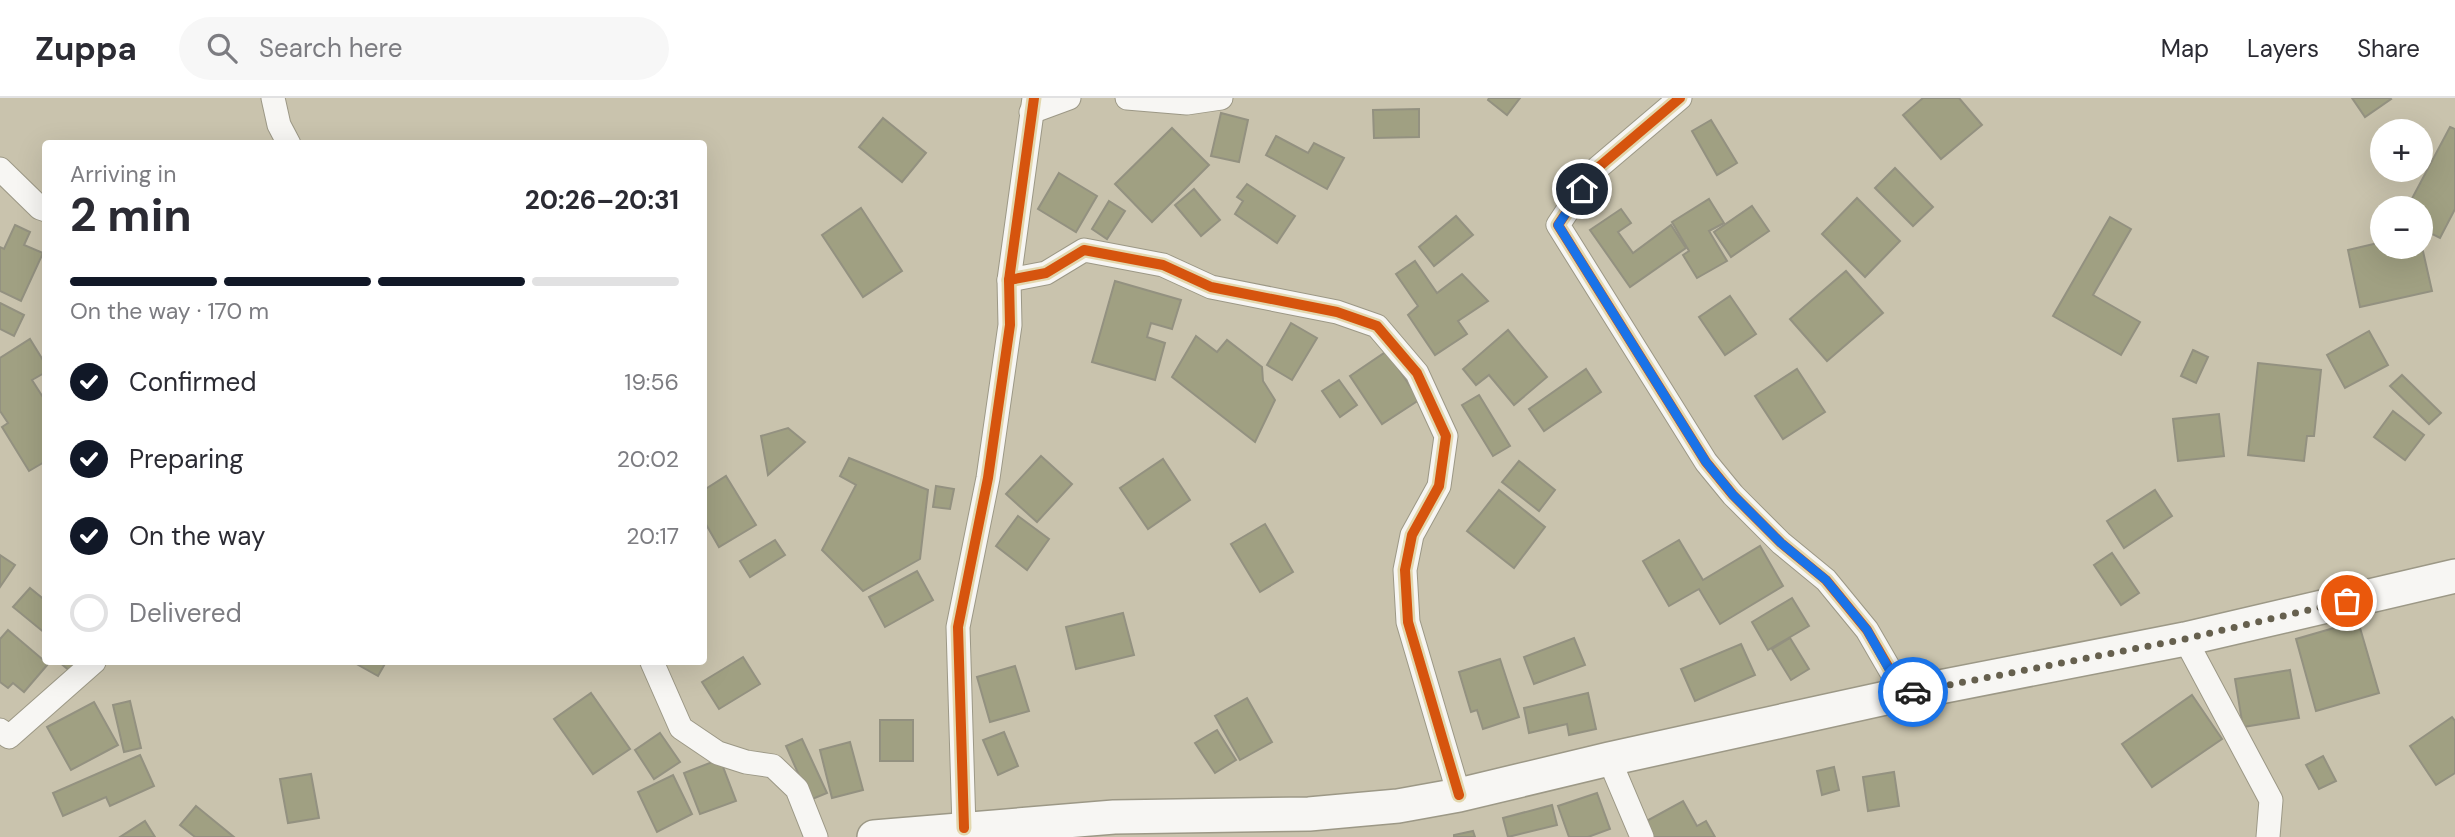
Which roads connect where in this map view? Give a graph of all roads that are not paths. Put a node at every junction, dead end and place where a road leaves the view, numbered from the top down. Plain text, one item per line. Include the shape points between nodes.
1 (273, 98) edge
2 (1069, 98) edge
3 (1127, 98) edge
4 (1222, 98) edge
5 (1680, 98) edge
6 (1032, 105) edge
7 (287, 140) edge
8 (0, 169) edge
9 (42, 209) edge
10 (1009, 280) junction
11 (2455, 576) edge
12 (2185, 639) junction
13 (91, 665) edge
14 (653, 665) edge
15 (1903, 694) junction
16 (0, 730) edge
17 (1609, 759) junction
18 (1459, 795) junction
19 (964, 828) junction
20 (816, 837) edge
21 (874, 837) edge
22 (1642, 837) edge
23 (2268, 837) edge

1 - 7 street
2 - 6 street
3 - 4 street via 1187,103
5 - 15 street via 1594,171 1558,225 1706,462 1781,543 1826,580 1867,630
6 - 10 street
8 - 9 street
10 - 18 street via 1046,273 1084,250 1163,265 1211,287 1337,312 1377,326 1417,373 1446,436 1439,486 1412,535 1405,570 1408,622
10 - 19 street via 1010,325 988,478 958,627
11 - 12 main road
12 - 15 main road
12 - 23 street via 2271,800
13 - 16 street via 9,737
14 - 20 street via 681,728 718,753 773,766 797,789
15 - 17 main road
17 - 18 main road
17 - 22 street
18 - 19 main road via 1309,814 1114,817
19 - 21 main road

